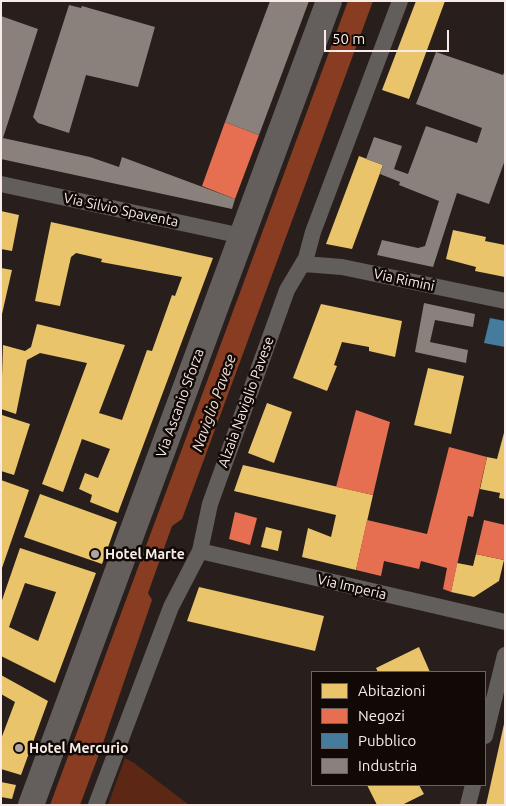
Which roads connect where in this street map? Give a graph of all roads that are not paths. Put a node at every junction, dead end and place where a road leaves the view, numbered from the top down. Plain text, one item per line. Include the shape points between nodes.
1 (329, 1) edge
2 (400, 1) edge
3 (1, 184) edge
4 (242, 236) junction
5 (304, 264) junction
6 (505, 301) edge
7 (200, 551) junction
8 (505, 622) edge
9 (505, 655) edge
10 (486, 732) edge
11 (473, 786) edge
12 (31, 805) edge
13 (96, 805) edge
14 (468, 805) edge

1 - 4 main road, Via Ascanio Sforza
2 - 5 street, Alzaia Naviglio Pavese via 313,232
3 - 4 street, Via Silvio Spaventa
4 - 12 main road, Via Ascanio Sforza
5 - 6 street, Via Rimini via 342,267
5 - 7 street, Alzaia Naviglio Pavese via 284,299 210,504
7 - 8 street, Via Imperia
7 - 13 street, Alzaia Naviglio Pavese via 171,607
9 - 10 street
11 - 14 street

